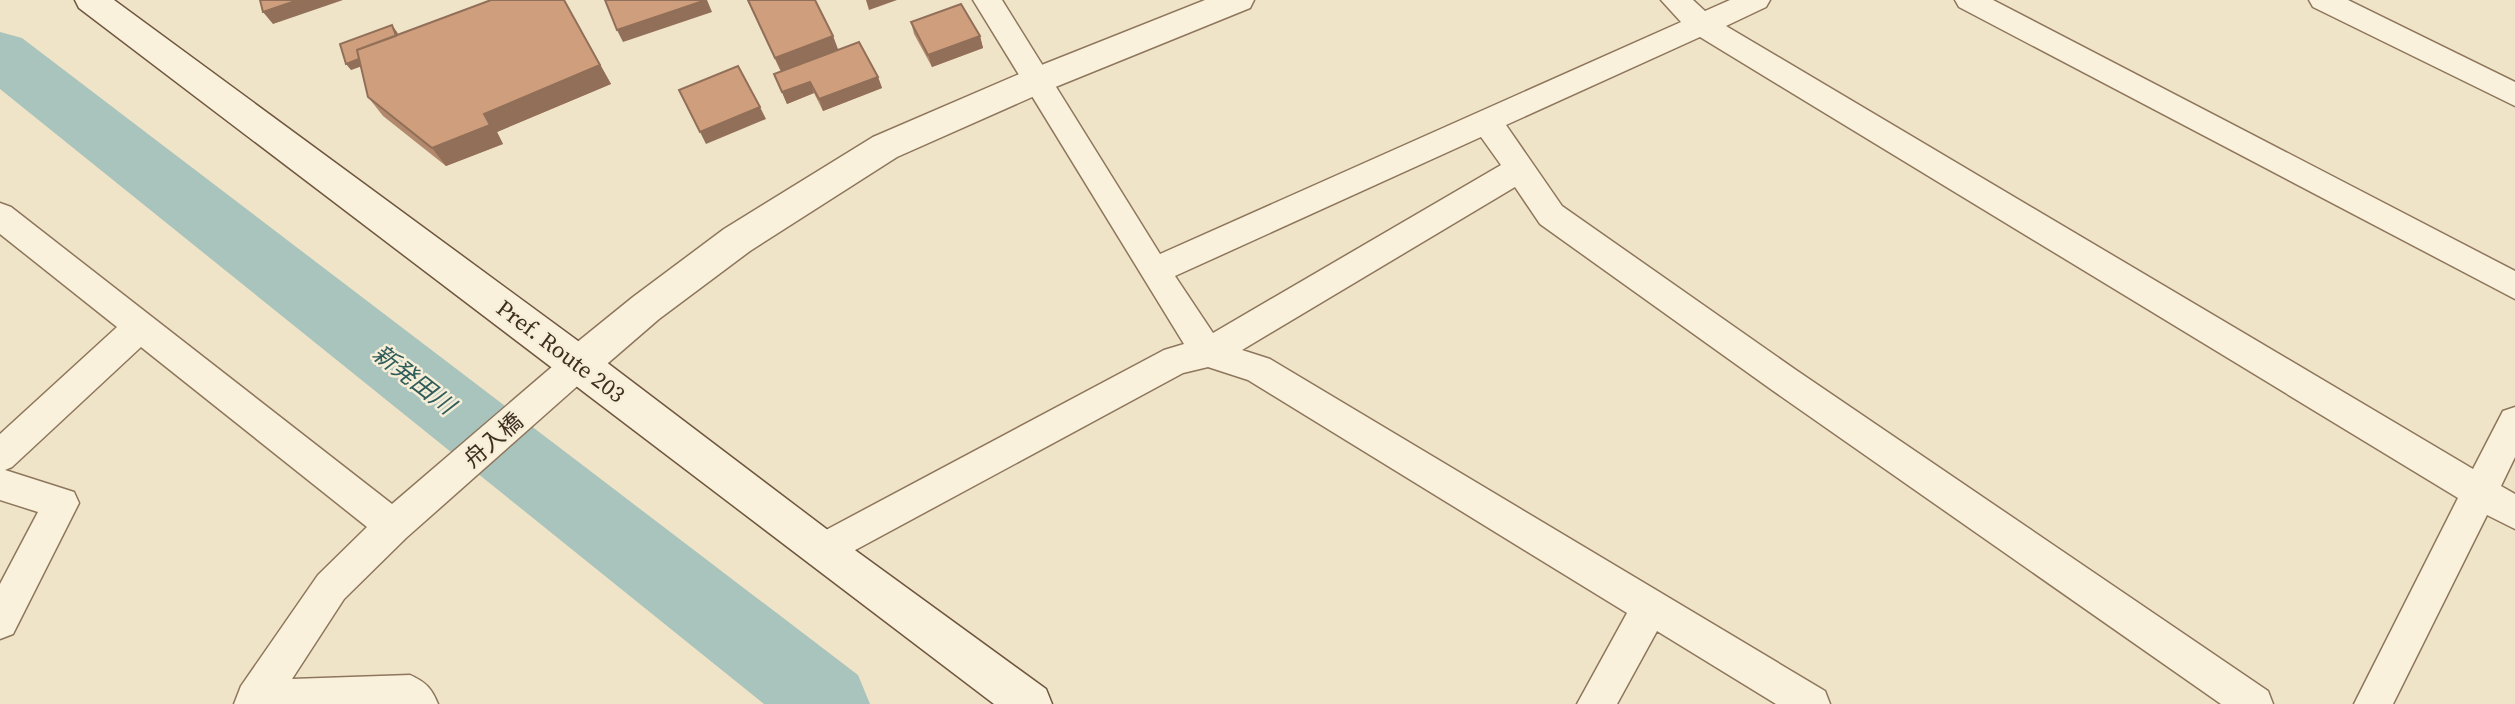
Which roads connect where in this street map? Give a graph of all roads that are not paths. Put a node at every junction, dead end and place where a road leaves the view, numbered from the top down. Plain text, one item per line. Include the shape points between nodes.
1 (91, 0) edge
2 (986, 0) edge
3 (1238, 0) edge
4 (1675, 0) edge
5 (1756, 0) edge
6 (1969, 0) edge
7 (2323, 0) edge
8 (1702, 25) junction
9 (1036, 81) junction
10 (2515, 95) edge
11 (1487, 121) junction
12 (1520, 169) junction
13 (0, 216) edge
14 (1154, 271) junction
15 (2515, 286) edge
16 (141, 326) junction
17 (1208, 353) junction
18 (579, 364) junction
19 (2515, 422) edge
20 (0, 456) edge
21 (0, 484) edge
22 (2480, 492) junction
23 (2515, 513) edge
24 (393, 526) junction
25 (822, 551) junction
26 (1650, 607) junction
27 (0, 621) edge
28 (1766, 693) edge
29 (254, 702) edge
30 (419, 704) edge
31 (1030, 704) edge
32 (1595, 704) edge
33 (1811, 704) edge
34 (2254, 704) edge
35 (2373, 704) edge

1 - 18 main road, Pref. Route 203
2 - 9 street
3 - 9 main road
4 - 8 street
5 - 8 street
6 - 15 street
7 - 10 street
8 - 11 street
8 - 22 street
9 - 14 street
9 - 18 main road via 885,147 737,240
11 - 12 street
11 - 14 street
12 - 17 street
12 - 34 street via 1551,215
13 - 16 street
14 - 17 street
16 - 20 street
16 - 24 street
17 - 25 street via 1176,360
17 - 26 street via 1258,369
18 - 24 street, 舟入橋
18 - 25 main road, Pref. Route 203
19 - 22 street
21 - 27 street via 61,503
22 - 23 street
22 - 35 street
24 - 29 street, 舟入橋 via 331,586
25 - 31 main road, Pref. Route 203
26 - 28 street
26 - 32 street
28 - 33 street
29 - 30 street via 410,694

